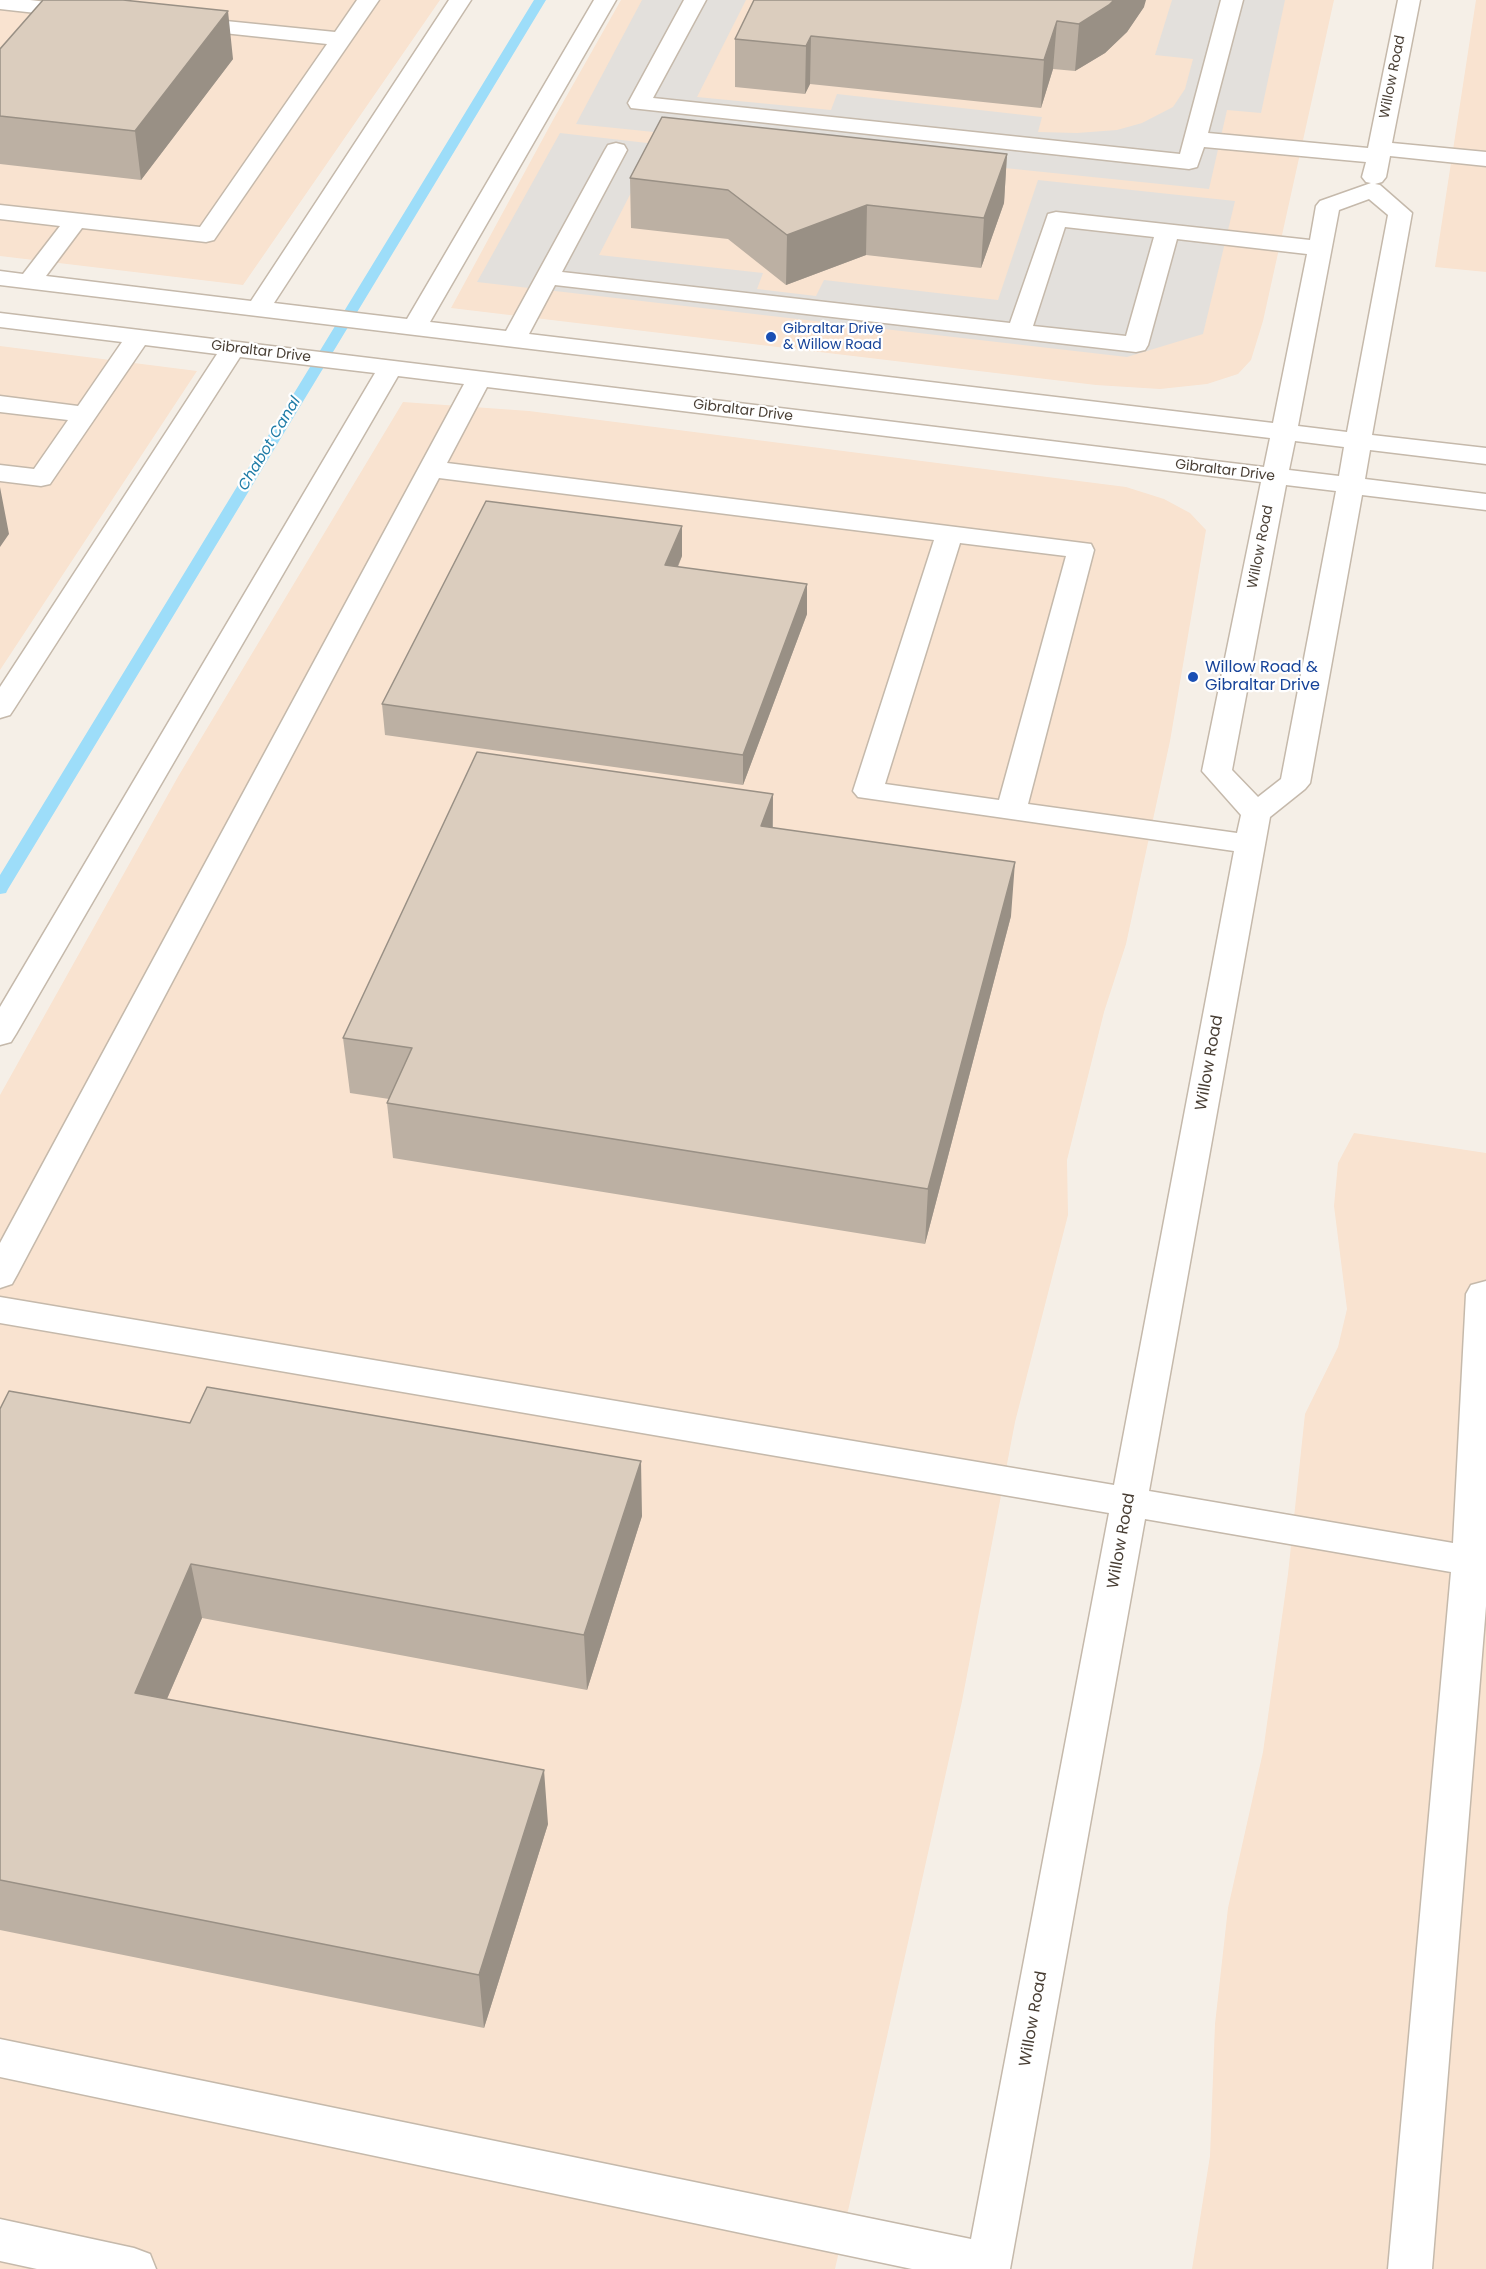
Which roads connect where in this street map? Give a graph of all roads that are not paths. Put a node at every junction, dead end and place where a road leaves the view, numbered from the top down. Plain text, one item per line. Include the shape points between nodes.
1 (368, 0) edge
2 (460, 0) edge
3 (604, 0) edge
4 (695, 0) edge
5 (1232, 0) edge
6 (1409, 0) edge
7 (0, 3) edge
8 (106, 15) edge
9 (165, 21) edge
10 (341, 39) junction
11 (1195, 138) junction
12 (616, 150) dead end
13 (1378, 152) junction
14 (1486, 159) edge
15 (1372, 190) junction
16 (0, 212) edge
17 (76, 220) junction
18 (1167, 231) junction
19 (1320, 248) junction
20 (547, 277) junction
21 (0, 278) edge
22 (30, 281) junction
23 (267, 310) junction
24 (0, 320) edge
25 (415, 327) junction
26 (1019, 332) junction
27 (138, 337) junction
28 (514, 339) junction
29 (242, 349) junction
30 (390, 369) junction
31 (478, 379) junction
32 (0, 404) edge
33 (85, 414) junction
34 (1284, 431) junction
35 (1358, 440) junction
36 (1486, 456) edge
37 (431, 469) junction
38 (0, 472) edge
39 (1275, 477) junction
40 (1350, 486) junction
41 (1486, 502) edge
42 (949, 534) junction
43 (0, 709) edge
44 (1011, 811) junction
45 (1253, 828) junction
46 (0, 1034) edge
47 (0, 1275) edge
48 (1486, 1294) edge
49 (0, 1310) edge
50 (1130, 1503) junction
51 (1479, 1562) edge
52 (0, 2058) edge
53 (0, 2240) edge
54 (988, 2267) edge
55 (134, 2269) edge
56 (1410, 2269) edge

1 - 10 street
2 - 23 street
3 - 25 street
4 - 11 street via 639,103 1188,162
5 - 11 street
6 - 13 street, Willow Road
7 - 8 street
9 - 10 street
10 - 17 street via 206,235
11 - 13 street
12 - 20 street
13 - 14 street
13 - 15 street, Willow Road
15 - 19 street, Willow Road via 1328,206
15 - 35 street via 1400,213
16 - 17 street
17 - 22 street
18 - 19 street
18 - 26 street via 1056,219
18 - 26 street via 1136,345
19 - 34 street, Willow Road
20 - 26 street
20 - 28 street
21 - 22 street
22 - 23 street
23 - 25 street
24 - 27 street, Gibraltar Drive
25 - 28 street
27 - 29 street, Gibraltar Drive
27 - 33 street
28 - 34 street
29 - 30 street, Gibraltar Drive
29 - 43 street
30 - 31 street, Gibraltar Drive
30 - 46 street
31 - 37 street
31 - 39 street, Gibraltar Drive
32 - 33 street
33 - 38 street via 41,478
34 - 35 street
34 - 39 street, Willow Road
35 - 36 street
35 - 40 street
37 - 42 street
37 - 47 street
39 - 40 street, Gibraltar Drive
39 - 45 street, Willow Road via 1217,771
40 - 41 street, Gibraltar Drive
40 - 45 street via 1295,783
42 - 44 street via 1081,550
42 - 44 street via 868,791
44 - 45 street
45 - 50 street, Willow Road
48 - 51 street
49 - 50 street
50 - 51 street
50 - 54 street, Willow Road
51 - 56 street
52 - 54 street
53 - 55 street

